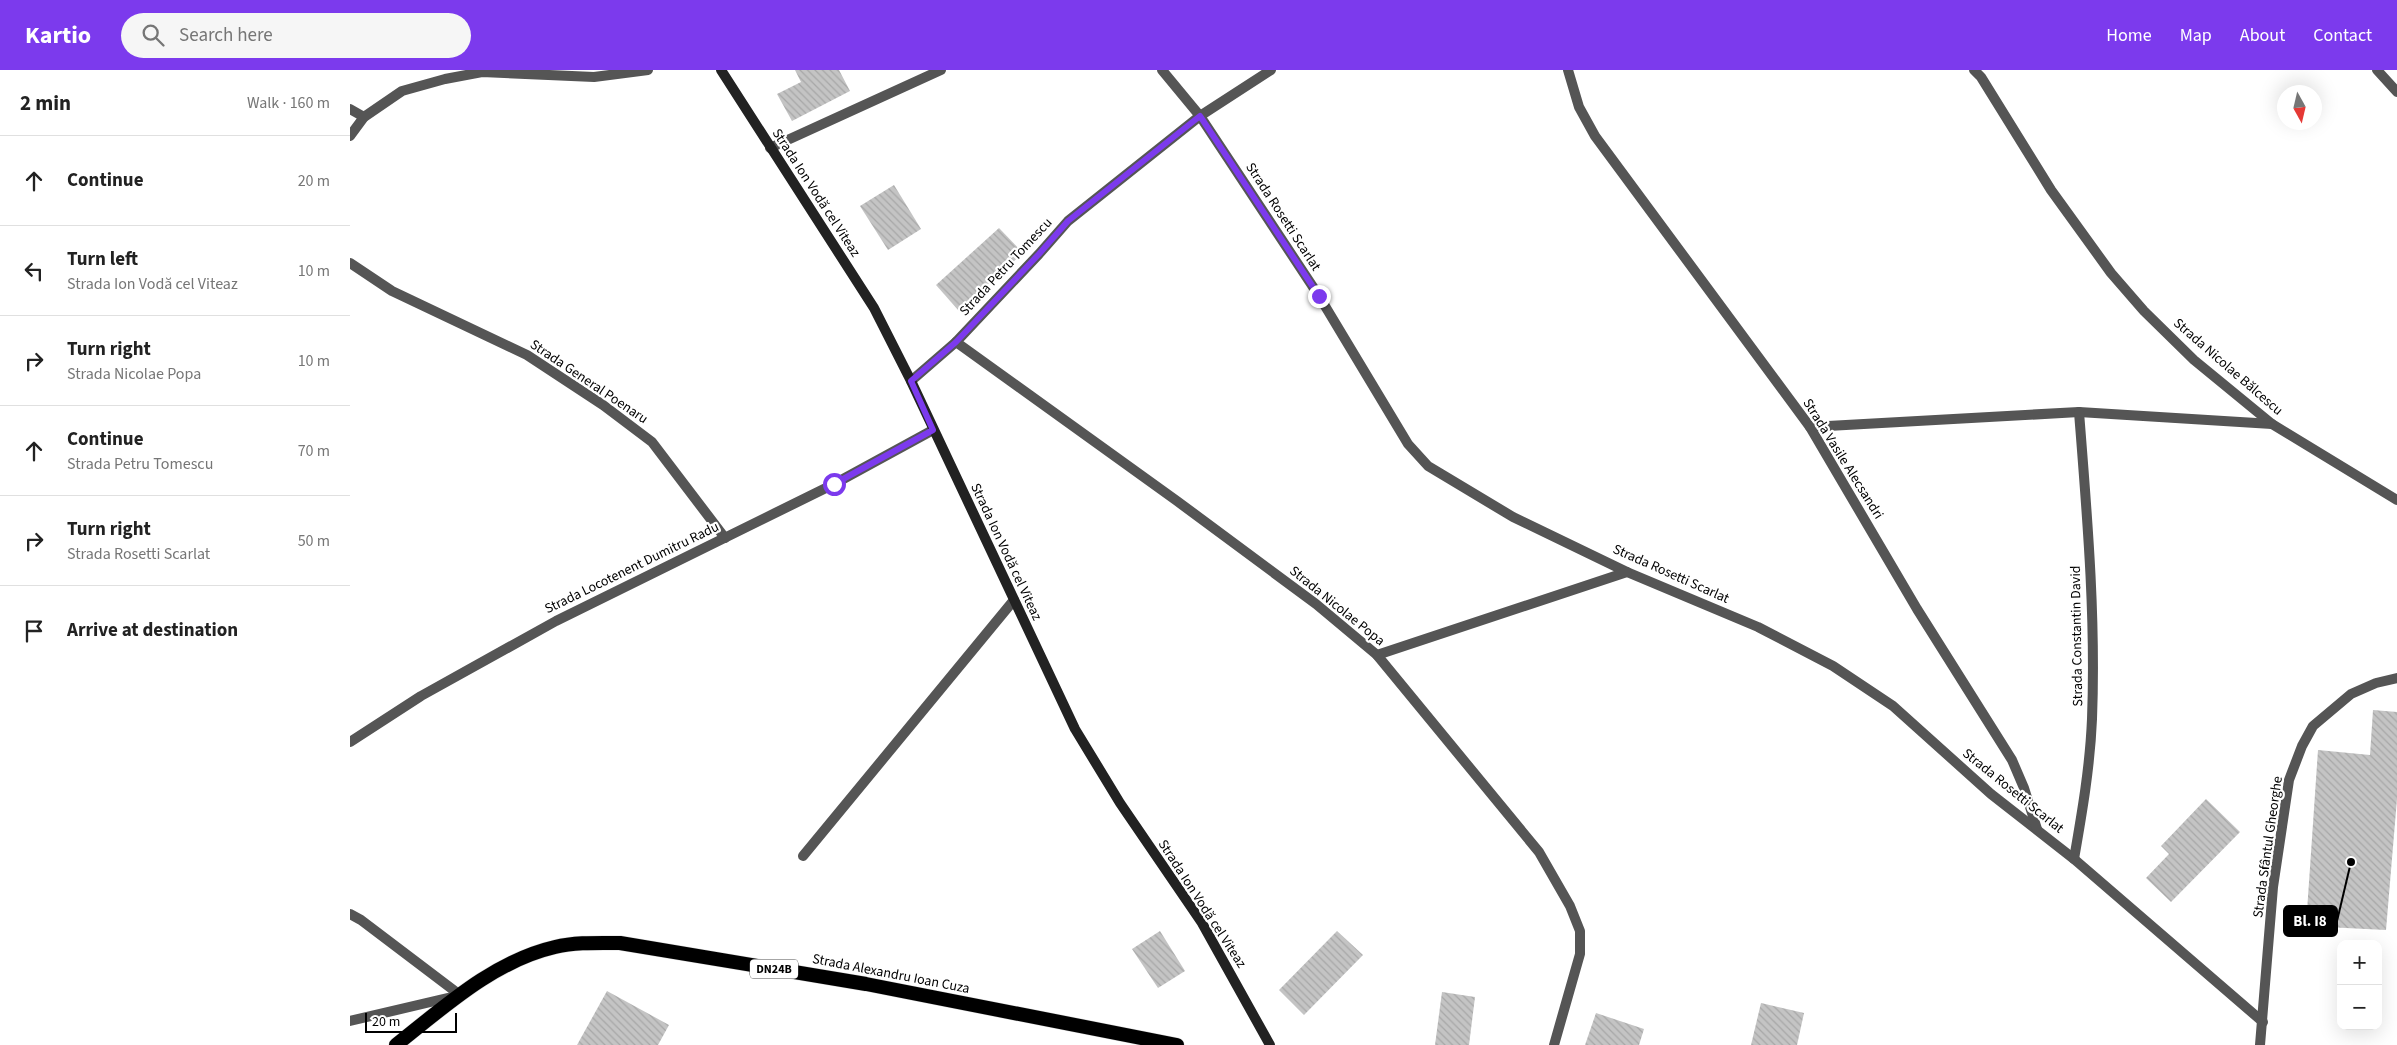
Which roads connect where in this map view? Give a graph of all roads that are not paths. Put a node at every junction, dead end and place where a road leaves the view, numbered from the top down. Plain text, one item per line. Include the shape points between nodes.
1 (648, 70) edge
2 (721, 70) edge
3 (941, 70) edge
4 (1162, 70) edge
5 (1270, 70) edge
6 (1568, 70) edge
7 (2377, 70) edge
8 (1980, 72) edge
9 (2397, 92) edge
10 (350, 109) edge
11 (1200, 116) junction
12 (364, 118) junction
13 (350, 136) edge
14 (770, 148) junction
15 (350, 263) edge
16 (956, 342) junction
17 (911, 381) junction
18 (2079, 412) junction
19 (2272, 424) junction
20 (1810, 427) junction
21 (933, 430) junction
22 (2397, 500) edge
23 (725, 538) junction
24 (1626, 572) junction
25 (1014, 600) junction
26 (1377, 655) junction
27 (2397, 678) edge
28 (350, 742) edge
29 (2037, 829) junction
30 (803, 856) dead end
31 (2074, 859) junction
32 (350, 914) edge
33 (460, 995) junction
34 (350, 1021) edge
35 (2263, 1022) junction
36 (396, 1045) edge
37 (1177, 1045) edge
38 (1270, 1045) edge
39 (1554, 1045) edge
40 (2260, 1045) edge

1 - 12 street via 594,77 482,72 445,78 402,91
2 - 14 main road, Strada Ion Vodă cel Viteaz
3 - 14 street
4 - 11 street, Strada Rosetti Scarlat
5 - 11 street, Strada Petru Tomescu
6 - 20 street, Strada Vasile Alecsandri via 1579,107 1595,136
7 - 9 street
8 - 19 street, Strada Nicolae Bălcescu via 2051,190 2111,274 2194,360
10 - 12 street
11 - 16 street, Strada Petru Tomescu via 1068,221
11 - 24 street, Strada Rosetti Scarlat via 1319,296 1408,444 1428,466 1513,517
12 - 13 street
14 - 17 main road, Strada Ion Vodă cel Viteaz via 874,308
15 - 23 street, Strada General Poenaru via 392,291 527,355 603,405 652,442
16 - 17 street
16 - 26 street, Strada Nicolae Popa via 1193,512 1316,604
17 - 21 main road, Strada Ion Vodă cel Viteaz
18 - 19 street
18 - 20 street
18 - 31 street, Strada Constantin David via 2091,564 2092,720 2086,793
19 - 22 street, Strada Nicolae Bălcescu
20 - 29 street, Strada Vasile Alecsandri via 1917,609 2012,760
21 - 23 street, Strada Locotenent Dumitru Radu
21 - 25 main road, Strada Ion Vodă cel Viteaz
23 - 28 street, Strada Locotenent Dumitru Radu via 556,621 421,696
24 - 26 street
24 - 29 street, Strada Rosetti Scarlat via 1758,627 1833,666 1892,706 1991,794
25 - 30 street
25 - 38 main road, Strada Ion Vodă cel Viteaz via 1075,729 1120,803 1202,923
26 - 39 street, Strada Nicolae Popa via 1539,852 1570,906 1580,931 1580,954
27 - 35 street, Strada Sfântul Gheorghe via 2351,694 2313,726 2302,746 2289,780 2273,887
29 - 31 street, Strada Rosetti Scarlat
31 - 35 street, Strada Rosetti Scarlat
32 - 33 street
33 - 34 street
33 - 36 highway, Strada Alexandru Ioan Cuza / DN24B
33 - 37 highway, Strada Alexandru Ioan Cuza / DN24B via 508,966 555,947 620,943 866,984
35 - 40 street, Strada Sfântul Gheorghe

